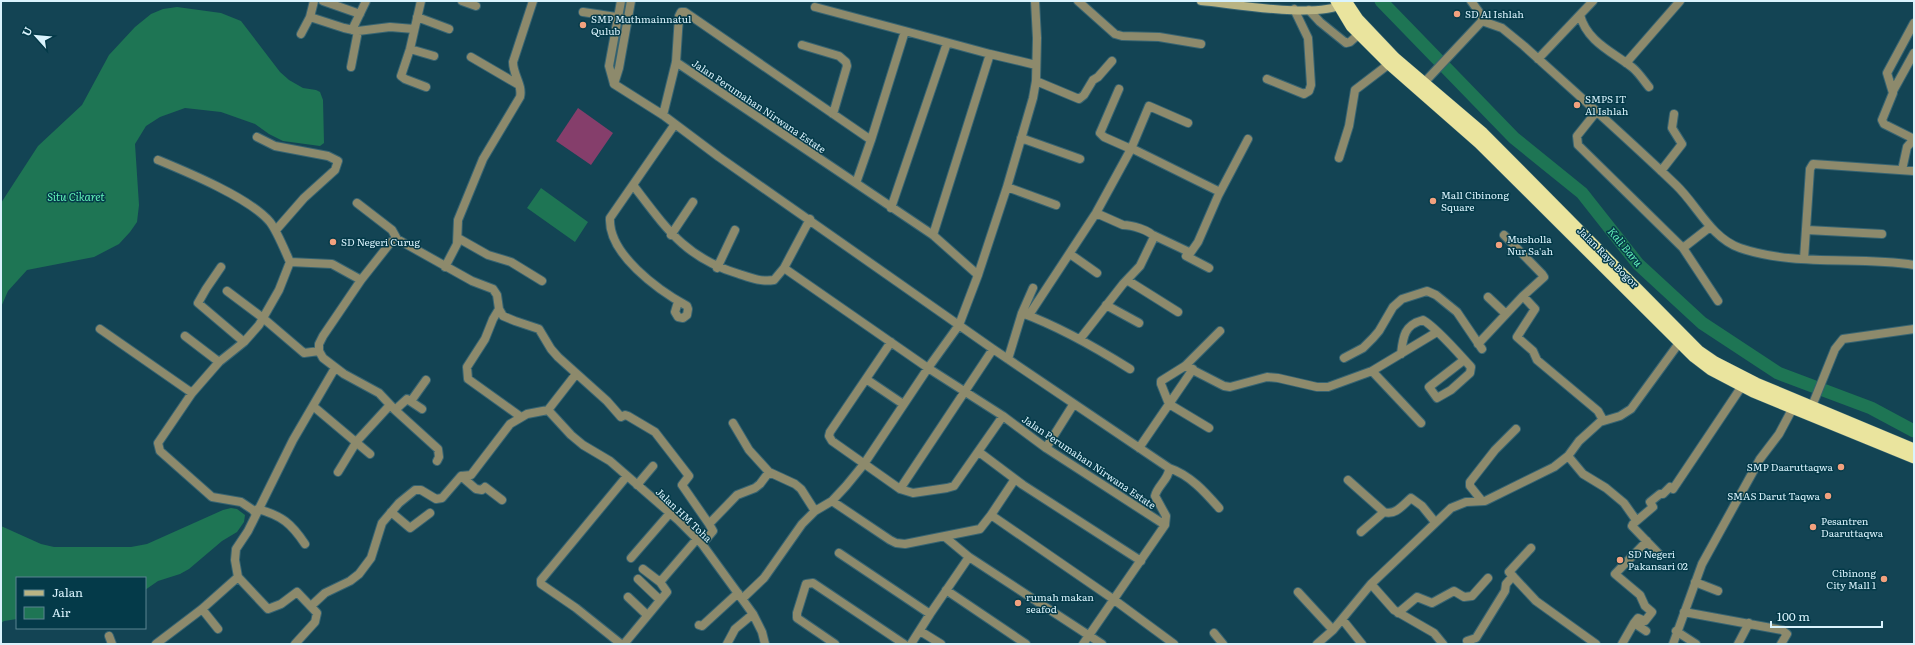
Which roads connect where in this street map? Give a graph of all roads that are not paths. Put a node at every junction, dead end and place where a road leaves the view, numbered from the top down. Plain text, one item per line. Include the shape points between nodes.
1 (314, 1) edge
2 (323, 1) edge
3 (366, 1) edge
4 (421, 1) edge
5 (462, 1) edge
6 (533, 1) edge
7 (621, 1) edge
8 (631, 1) edge
9 (1035, 1) edge
10 (1078, 1) edge
11 (1201, 1) edge
12 (1206, 1) edge
13 (1472, 1) edge
14 (1593, 1) edge
15 (1678, 2) edge
16 (1341, 3) edge
17 (476, 6) dead end
18 (815, 7) dead end
19 (1294, 9) junction
20 (1309, 10) junction
21 (583, 12) dead end
22 (360, 14) junction
23 (1580, 14) junction
24 (417, 16) junction
25 (310, 17) junction
26 (618, 17) junction
27 (628, 19) junction
28 (1482, 21) junction
29 (1914, 23) edge
30 (414, 29) junction
31 (449, 29) dead end
32 (355, 31) junction
33 (905, 31) junction
34 (301, 34) dead end
35 (1359, 34) junction
36 (947, 43) junction
37 (1200, 44) dead end
38 (802, 45) dead end
39 (410, 50) junction
40 (1914, 53) edge
41 (990, 54) junction
42 (434, 56) dead end
43 (471, 57) dead end
44 (1538, 59) junction
45 (1112, 61) dead end
46 (676, 62) junction
47 (1626, 63) junction
48 (1389, 64) junction
49 (1036, 65) junction
50 (351, 67) dead end
51 (1267, 79) dead end
52 (1036, 81) junction
53 (614, 84) junction
54 (519, 85) junction
55 (1422, 85) junction
56 (426, 86) dead end
57 (1649, 87) dead end
58 (1119, 89) dead end
59 (1893, 91) junction
60 (1597, 111) junction
61 (833, 114) junction
62 (1674, 114) dead end
63 (663, 115) junction
64 (1188, 123) dead end
65 (675, 124) junction
66 (257, 137) dead end
67 (1021, 138) junction
68 (1248, 139) dead end
69 (1914, 139) edge
70 (871, 140) junction
71 (1131, 148) junction
72 (1339, 158) dead end
73 (1080, 159) dead end
74 (158, 160) dead end
75 (1902, 170) junction
76 (1661, 171) junction
77 (1914, 171) edge
78 (856, 183) junction
79 (633, 185) junction
80 (1007, 187) junction
81 (1220, 192) junction
82 (693, 202) dead end
83 (357, 203) dead end
84 (1056, 205) dead end
85 (891, 208) junction
86 (1096, 213) junction
87 (810, 219) junction
88 (1710, 226) junction
89 (276, 230) junction
90 (735, 230) dead end
91 (1807, 230) junction
92 (1152, 234) junction
93 (1882, 234) dead end
94 (671, 235) junction
95 (932, 235) junction
96 (1504, 235) dead end
97 (458, 238) junction
98 (397, 239) junction
99 (1683, 248) junction
100 (1189, 252) junction
101 (1070, 254) junction
102 (1804, 259) junction
103 (290, 262) junction
104 (1914, 265) edge
105 (445, 267) junction
106 (221, 268) dead end
107 (717, 268) junction
108 (784, 268) junction
109 (1209, 268) dead end
110 (1097, 273) dead end
111 (978, 275) junction
112 (361, 280) junction
113 (1127, 280) junction
114 (542, 282) dead end
115 (1033, 288) dead end
116 (227, 291) dead end
117 (1523, 296) junction
118 (1488, 297) dead end
119 (1718, 301) dead end
120 (678, 302) dead end
121 (1106, 305) junction
122 (499, 309) junction
123 (1178, 312) dead end
124 (1025, 314) junction
125 (1506, 314) junction
126 (263, 318) junction
127 (1139, 323) dead end
128 (959, 325) junction
129 (100, 329) dead end
130 (1914, 329) edge
131 (1220, 331) dead end
132 (1437, 332) junction
133 (185, 336) dead end
134 (1080, 339) junction
135 (1681, 340) junction
136 (244, 342) junction
137 (891, 342) junction
138 (993, 349) junction
139 (319, 352) junction
140 (1401, 354) junction
141 (1344, 358) dead end
142 (1008, 359) junction
143 (1464, 360) junction
144 (218, 362) junction
145 (1184, 366) junction
146 (335, 368) junction
147 (928, 368) junction
148 (1130, 369) dead end
149 (1193, 369) junction
150 (1372, 371) junction
151 (576, 374) junction
152 (866, 379) junction
153 (426, 380) dead end
154 (1742, 386) junction
155 (966, 392) junction
156 (192, 393) junction
157 (411, 401) junction
158 (1814, 401) junction
159 (903, 404) junction
160 (1169, 404) junction
161 (1795, 404) junction
162 (1073, 405) junction
163 (312, 406) junction
164 (392, 408) junction
165 (422, 409) dead end
166 (548, 410) junction
167 (1003, 416) junction
168 (521, 417) junction
169 (1603, 420) junction
170 (1421, 422) dead end
171 (733, 423) dead end
172 (1209, 428) dead end
173 (1516, 429) dead end
174 (357, 441) junction
175 (1046, 448) junction
176 (1139, 448) junction
177 (1914, 449) edge
178 (979, 452) junction
179 (370, 454) dead end
180 (1568, 456) junction
181 (1914, 458) edge
182 (437, 461) dead end
183 (864, 464) junction
184 (653, 466) dead end
185 (1169, 468) junction
186 (338, 472) dead end
187 (769, 472) junction
188 (461, 476) junction
189 (627, 476) junction
190 (1014, 479) junction
191 (1348, 480) dead end
192 (637, 485) junction
193 (900, 489) junction
194 (502, 500) dead end
195 (832, 501) junction
196 (1482, 501) junction
197 (1219, 508) dead end
198 (816, 511) junction
199 (257, 512) junction
200 (391, 512) junction
201 (1384, 512) junction
202 (430, 513) dead end
203 (670, 513) junction
204 (991, 515) junction
205 (1636, 520) junction
206 (1435, 522) junction
207 (708, 524) junction
208 (1165, 525) junction
209 (1361, 532) dead end
210 (945, 537) junction
211 (1647, 541) junction
212 (699, 542) junction
213 (305, 544) dead end
214 (1531, 548) dead end
215 (839, 553) dead end
216 (1659, 554) dead end
217 (969, 556) junction
218 (632, 558) dead end
219 (1141, 561) junction
220 (643, 569) dead end
221 (1513, 576) junction
222 (238, 577) junction
223 (1488, 578) dead end
224 (638, 579) dead end
225 (660, 582) junction
226 (1695, 582) junction
227 (1371, 584) junction
228 (946, 590) junction
229 (1718, 591) dead end
230 (1298, 592) dead end
231 (740, 596) junction
232 (628, 597) dead end
233 (1113, 599) junction
234 (660, 600) junction
235 (311, 606) junction
236 (202, 609) junction
237 (1684, 612) junction
238 (1398, 613) junction
239 (753, 614) junction
240 (930, 614) junction
241 (648, 615) junction
242 (1342, 619) junction
243 (1634, 623) junction
244 (1749, 623) junction
245 (699, 626) dead end
246 (218, 629) dead end
247 (1333, 630) junction
248 (920, 631) junction
249 (1646, 631) dead end
250 (1676, 631) junction
251 (1214, 633) dead end
252 (1089, 635) junction
253 (1466, 641) dead end
254 (1319, 643) edge
255 (156, 644) edge
256 (295, 644) edge
257 (621, 644) edge
258 (624, 644) edge
259 (726, 644) edge
260 (765, 644) edge
261 (835, 644) edge
262 (904, 644) edge
263 (912, 644) edge
264 (941, 644) edge
265 (1026, 644) edge
266 (1083, 644) edge
267 (1102, 644) edge
268 (1174, 644) edge
269 (1223, 644) edge
270 (1362, 644) edge
271 (1443, 644) edge
272 (1596, 644) edge
273 (1622, 644) edge
274 (1673, 644) edge
275 (1696, 644) edge
276 (1738, 644) edge
277 (1781, 644) edge

1 - 25 street
2 - 22 street
3 - 22 street
4 - 24 street
5 - 17 street
6 - 54 street via 513,62
7 - 26 street
8 - 27 street
9 - 49 street
10 - 37 street via 1115,34 1159,37
11 - 12 main road
12 - 19 main road
13 - 28 street via 1482,16
14 - 23 street
15 - 47 street
16 - 20 main road via 1322,10
16 - 35 highway, Jalan Raya Bogor
16 - 55 highway, Jalan Raya Bogor
18 - 33 street
19 - 20 main road
19 - 51 street via 1308,38 1311,85 1309,91 1304,94
20 - 35 street via 1346,43
21 - 26 street
22 - 32 street
23 - 44 street
23 - 47 street via 1584,27 1597,42
24 - 30 street
24 - 31 street
25 - 32 street
25 - 34 street
26 - 27 street
26 - 53 street via 609,66
27 - 53 street
28 - 44 street via 1502,28
28 - 55 street
29 - 59 street via 1887,73
30 - 32 street via 390,27
30 - 39 street
32 - 50 street
33 - 36 street
33 - 70 street
35 - 48 highway, Jalan Raya Bogor
36 - 41 street
36 - 85 street
38 - 61 street via 839,56 846,62
39 - 42 street
39 - 56 street via 401,76
40 - 59 street
41 - 49 street
41 - 95 street
43 - 54 street
44 - 60 street
45 - 52 street via 1079,99
46 - 61 street via 679,16 681,12 685,12
46 - 63 street, Jalan Perumahan Nirwana Estate
46 - 78 street, Jalan Perumahan Nirwana Estate
47 - 57 street
48 - 55 highway, Jalan Raya Bogor
48 - 72 street via 1356,90
49 - 52 street
52 - 67 street
53 - 63 street
54 - 97 street via 522,92 520,97 483,159 468,195 457,226
55 - 135 highway, Jalan Raya Bogor via 1483,133 1548,207
58 - 71 street via 1100,133
59 - 69 street via 1882,122
60 - 76 street
60 - 99 street via 1578,136 1578,145
61 - 70 street
62 - 76 street via 1672,128 1682,144
63 - 65 street
64 - 71 street via 1150,105
65 - 79 street
65 - 87 street
66 - 89 street via 275,146 328,156 338,161 335,170 304,198
67 - 73 street
67 - 80 street
68 - 81 street
69 - 75 street via 1907,147
70 - 78 street
71 - 81 street
71 - 86 street
74 - 89 street via 242,201 265,216
75 - 77 street
75 - 91 street via 1813,164 1810,169
76 - 88 street via 1688,198
78 - 85 street, Jalan Perumahan Nirwana Estate
79 - 94 street
79 - 120 street via 610,218 611,232 626,257 643,276
80 - 84 street
80 - 111 street
81 - 100 street via 1198,242
82 - 94 street
83 - 98 street via 392,230
85 - 95 street, Jalan Perumahan Nirwana Estate
86 - 92 street via 1123,226 1128,225
86 - 101 street
87 - 108 street
87 - 128 street
88 - 99 street
88 - 102 street via 1727,242 1738,247 1765,256
89 - 103 street
90 - 107 street
91 - 93 street
91 - 102 street
92 - 100 street
92 - 113 street via 1153,239 1140,266
94 - 107 street
95 - 111 street, Jalan Perumahan Nirwana Estate
96 - 117 street via 1543,275 1543,278
97 - 105 street via 455,250
97 - 114 street via 488,255 511,262
98 - 105 street via 408,243
98 - 112 street via 391,242
99 - 119 street
100 - 109 street via 1186,256 1188,258
101 - 110 street
101 - 124 street
102 - 104 street
103 - 112 street via 332,264
103 - 126 street via 279,290
105 - 122 street via 493,289 497,295
106 - 136 street via 198,303
107 - 108 street via 760,281 774,280
108 - 137 street, Jalan Perumahan Nirwana Estate
111 - 128 street
112 - 139 street via 323,336
113 - 121 street
113 - 123 street
115 - 124 street
116 - 126 street
117 - 125 street
117 - 169 street via 1535,309 1518,337 1533,351 1537,360 1582,395
118 - 125 street
121 - 127 street
121 - 134 street
122 - 151 street via 508,318 539,329 551,349
122 - 168 street via 466,373 468,379
124 - 134 street via 1046,321
124 - 142 street
125 - 141 street via 1480,346 1457,312 1427,291 1402,299 1393,307 1373,338 1363,348
126 - 136 street
126 - 139 street via 304,353
128 - 138 street
128 - 147 street
129 - 156 street
130 - 158 street via 1843,339 1837,346
131 - 145 street
132 - 140 street
132 - 140 street via 1423,320 1410,325 1405,331
132 - 143 street
133 - 144 street
134 - 148 street
135 - 154 highway, Jalan Raya Bogor via 1711,370
135 - 161 highway, Jalan Raya Bogor
135 - 169 street via 1630,409 1620,416
136 - 144 street
137 - 147 street, Jalan Perumahan Nirwana Estate
137 - 152 street
138 - 142 street
138 - 155 street
139 - 146 street
140 - 150 street
142 - 162 street
143 - 143 street via 1471,367 1470,373 1442,396 1436,397 1429,387
144 - 156 street
145 - 149 street
145 - 160 street via 1161,381
146 - 163 street
146 - 164 street via 374,390
147 - 155 street, Jalan Perumahan Nirwana Estate
147 - 159 street
149 - 150 street via 1230,387 1267,377 1328,387
149 - 160 street
150 - 170 street
151 - 166 street
151 - 207 street via 607,401 618,415 628,416 655,432 689,476 682,485
152 - 159 street
152 - 183 street via 829,436 832,441
153 - 157 street
154 - 161 highway, Jalan Raya Bogor
154 - 205 street via 1673,489 1670,487 1650,502 1653,507
155 - 167 street, Jalan Perumahan Nirwana Estate
155 - 193 street
156 - 199 street via 160,439 158,448 212,498 241,502
157 - 164 street via 407,399
157 - 165 street
158 - 161 highway, Jalan Raya Bogor
158 - 177 highway, Jalan Raya Bogor
159 - 183 street
160 - 172 street
160 - 176 street
161 - 181 highway, Jalan Raya Bogor
161 - 226 street via 1779,434 1757,463 1702,564
162 - 175 street
162 - 176 street
163 - 174 street
163 - 199 street
164 - 174 street
164 - 182 street via 438,449 440,457
166 - 168 street via 536,411
166 - 189 street, Jalan HM Toha via 583,445
167 - 175 street, Jalan Perumahan Nirwana Estate
167 - 178 street
168 - 188 street via 510,424 471,475
169 - 180 street via 1579,441
171 - 187 street via 749,450
173 - 196 street via 1495,450 1470,482 1470,486
174 - 179 street
174 - 186 street
175 - 208 street, Jalan Perumahan Nirwana Estate
176 - 185 street
178 - 190 street
178 - 193 street via 957,483 951,487 912,493
180 - 196 street via 1554,467
180 - 205 street via 1583,474 1624,503
183 - 193 street
183 - 195 street
184 - 192 street
185 - 197 street via 1193,482
185 - 208 street via 1155,496 1166,516
187 - 198 street via 795,484
187 - 207 street via 760,484 737,495
188 - 194 street via 476,489 482,490 485,487
188 - 200 street via 442,498 436,499 421,490 415,490
189 - 192 street, Jalan HM Toha
189 - 257 street via 541,580 541,584
190 - 204 street
190 - 219 street
191 - 201 street
192 - 203 street, Jalan HM Toha
195 - 198 street
195 - 210 street via 896,543 905,544
196 - 206 street via 1459,503
198 - 231 street via 802,524 761,582
199 - 213 street via 273,514 286,521
199 - 222 street via 236,549
200 - 202 street via 410,528
200 - 235 street via 382,523 371,558 363,570 350,581 325,593
201 - 206 street via 1395,512 1413,498
201 - 209 street
203 - 212 street, Jalan HM Toha
203 - 218 street
204 - 210 street via 980,529
204 - 233 street
205 - 211 street via 1632,526
206 - 227 street
207 - 212 street via 713,531 712,534
208 - 219 street
210 - 217 street
211 - 216 street
211 - 243 street via 1615,574 1640,594 1645,606 1652,612 1645,621 1638,618
212 - 225 street
212 - 231 street, Jalan HM Toha
214 - 221 street via 1509,571
215 - 240 street
217 - 228 street
217 - 252 street
219 - 233 street
220 - 225 street
221 - 253 street via 1507,582 1505,591 1476,638
221 - 272 street via 1536,601
222 - 235 street via 268,609 281,604 296,592
222 - 236 street
223 - 238 street via 1472,596 1464,597 1454,591 1432,603 1417,597
224 - 234 street
225 - 234 street via 667,592
226 - 229 street
226 - 237 street
227 - 238 street
227 - 242 street
228 - 240 street
228 - 265 street
230 - 247 street
231 - 239 street, Jalan HM Toha
231 - 245 street
232 - 241 street
233 - 252 street
233 - 268 street
234 - 241 street
235 - 256 street via 318,613 318,617
236 - 246 street
236 - 255 street
237 - 244 street
237 - 250 street
238 - 271 street via 1434,633
239 - 259 street via 735,630
239 - 260 street, Jalan HM Toha
240 - 248 street
241 - 258 street
242 - 247 street
242 - 270 street
243 - 249 street
243 - 273 street
244 - 276 street
244 - 277 street via 1786,632
247 - 254 street
248 - 263 street
248 - 264 street
250 - 274 street
250 - 275 street
251 - 269 street
252 - 266 street
252 - 267 street
261 - 262 street via 797,618 806,584 813,583

